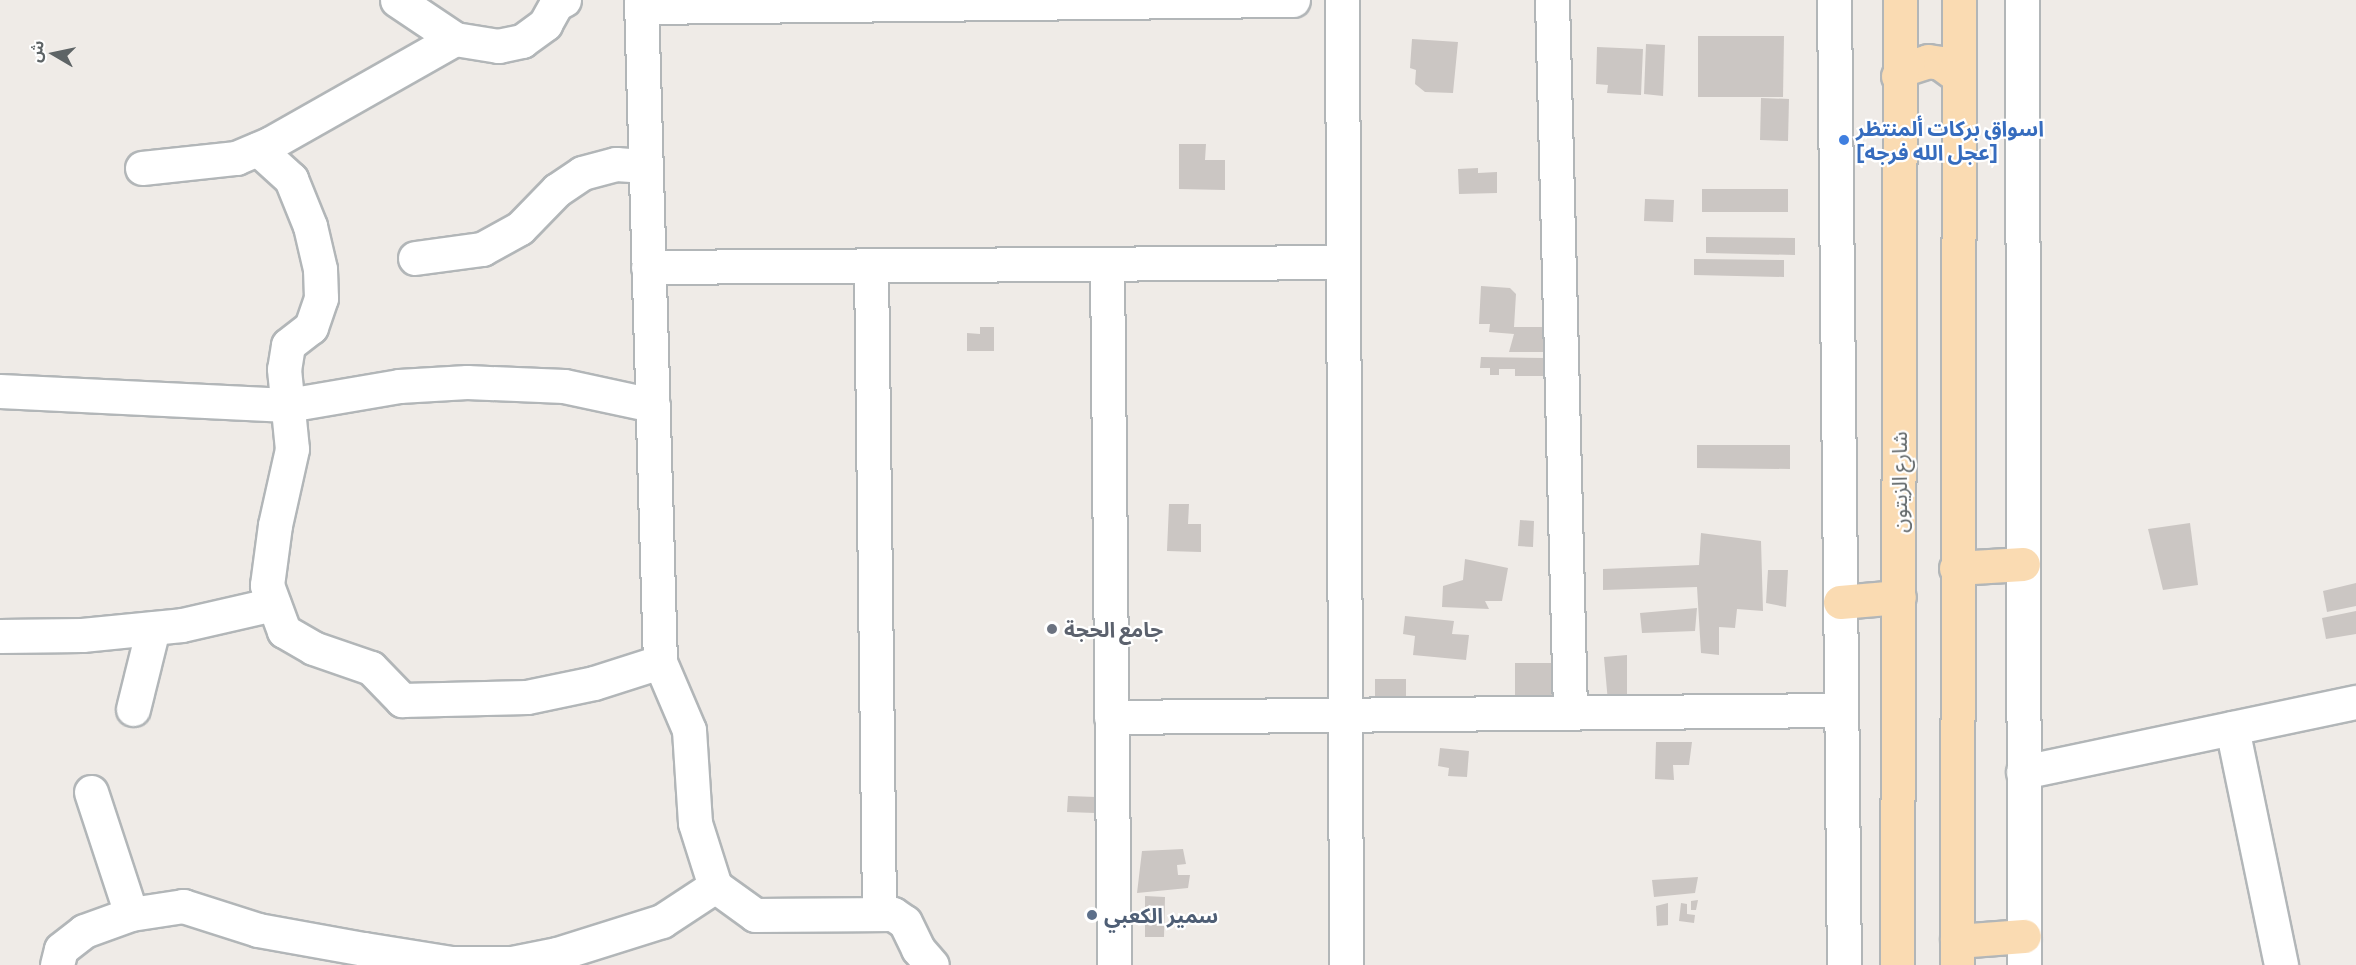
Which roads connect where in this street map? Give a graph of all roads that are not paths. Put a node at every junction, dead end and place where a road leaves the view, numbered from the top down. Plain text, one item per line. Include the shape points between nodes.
1 (397, 0) edge
2 (564, 0) edge
3 (1293, 0) edge
4 (1342, 0) edge
5 (1552, 0) edge
6 (1834, 0) edge
7 (1900, 0) edge
8 (1959, 0) edge
9 (2022, 0) edge
10 (1112, 1) edge
11 (866, 2) edge
12 (641, 4) edge
13 (455, 39) junction
14 (1898, 76) junction
15 (1958, 76) junction
16 (258, 149) junction
17 (646, 166) junction
18 (142, 168) dead end
19 (415, 258) dead end
20 (1343, 262) junction
21 (1107, 264) junction
22 (871, 266) junction
23 (648, 267) junction
24 (0, 391) edge
25 (288, 405) junction
26 (653, 405) junction
27 (2023, 564) junction
28 (1956, 568) junction
29 (1899, 597) junction
30 (1840, 602) junction
31 (274, 604) junction
32 (153, 628) junction
33 (0, 636) edge
34 (660, 662) junction
35 (2356, 702) edge
36 (133, 709) dead end
37 (1841, 710) junction
38 (1570, 712) junction
39 (1345, 714) junction
40 (1112, 717) junction
41 (2232, 728) junction
42 (2024, 772) junction
43 (91, 792) dead end
44 (715, 886) junction
45 (879, 913) junction
46 (131, 914) junction
47 (2024, 950) edge
48 (321, 953) edge
49 (1957, 953) edge
50 (57, 965) edge
51 (932, 965) edge
52 (1114, 965) edge
53 (1346, 965) edge
54 (1844, 965) edge
55 (1897, 965) edge
56 (2281, 965) edge

1 - 13 street
2 - 13 street via 556,4 545,24 522,41 498,46
3 - 10 street
4 - 20 street
5 - 38 street
6 - 30 street
7 - 14 main road, شارع الزيتون
8 - 15 main road
9 - 27 street
10 - 11 street
11 - 12 street
12 - 17 street
13 - 16 street
14 - 15 main road via 1907,68 1929,61 1950,68
14 - 29 main road, شارع الزيتون
15 - 28 main road
16 - 18 street via 236,158
16 - 25 street via 291,178 310,226 320,269 321,298 311,327 288,345 284,369
17 - 19 street via 616,164 582,173 557,190 520,228 482,249
17 - 23 street
20 - 21 street
20 - 39 street
21 - 22 street
21 - 40 street
22 - 23 street
22 - 45 street
23 - 26 street
24 - 25 street
25 - 26 street via 399,386 467,382 564,386
25 - 31 street via 292,449 267,585
26 - 34 street
27 - 28 main road
27 - 42 street
28 - 49 main road
29 - 30 main road
29 - 55 main road, شارع الزيتون
30 - 37 street
31 - 32 street
31 - 34 street via 284,631 313,648 371,668 402,700 527,697 594,683
32 - 33 street via 82,635
32 - 36 street
34 - 44 street via 689,730 695,823
35 - 41 street
37 - 38 street
37 - 54 street
38 - 39 street
39 - 40 street
39 - 53 street
40 - 52 street
41 - 42 street
41 - 56 street
42 - 47 street
43 - 46 street
44 - 45 street via 755,915
44 - 48 street via 662,921 557,954 512,963 450,963
45 - 51 street via 893,914 905,922 918,949
46 - 48 street via 183,906
46 - 50 street via 84,931 61,949
47 - 49 main road

